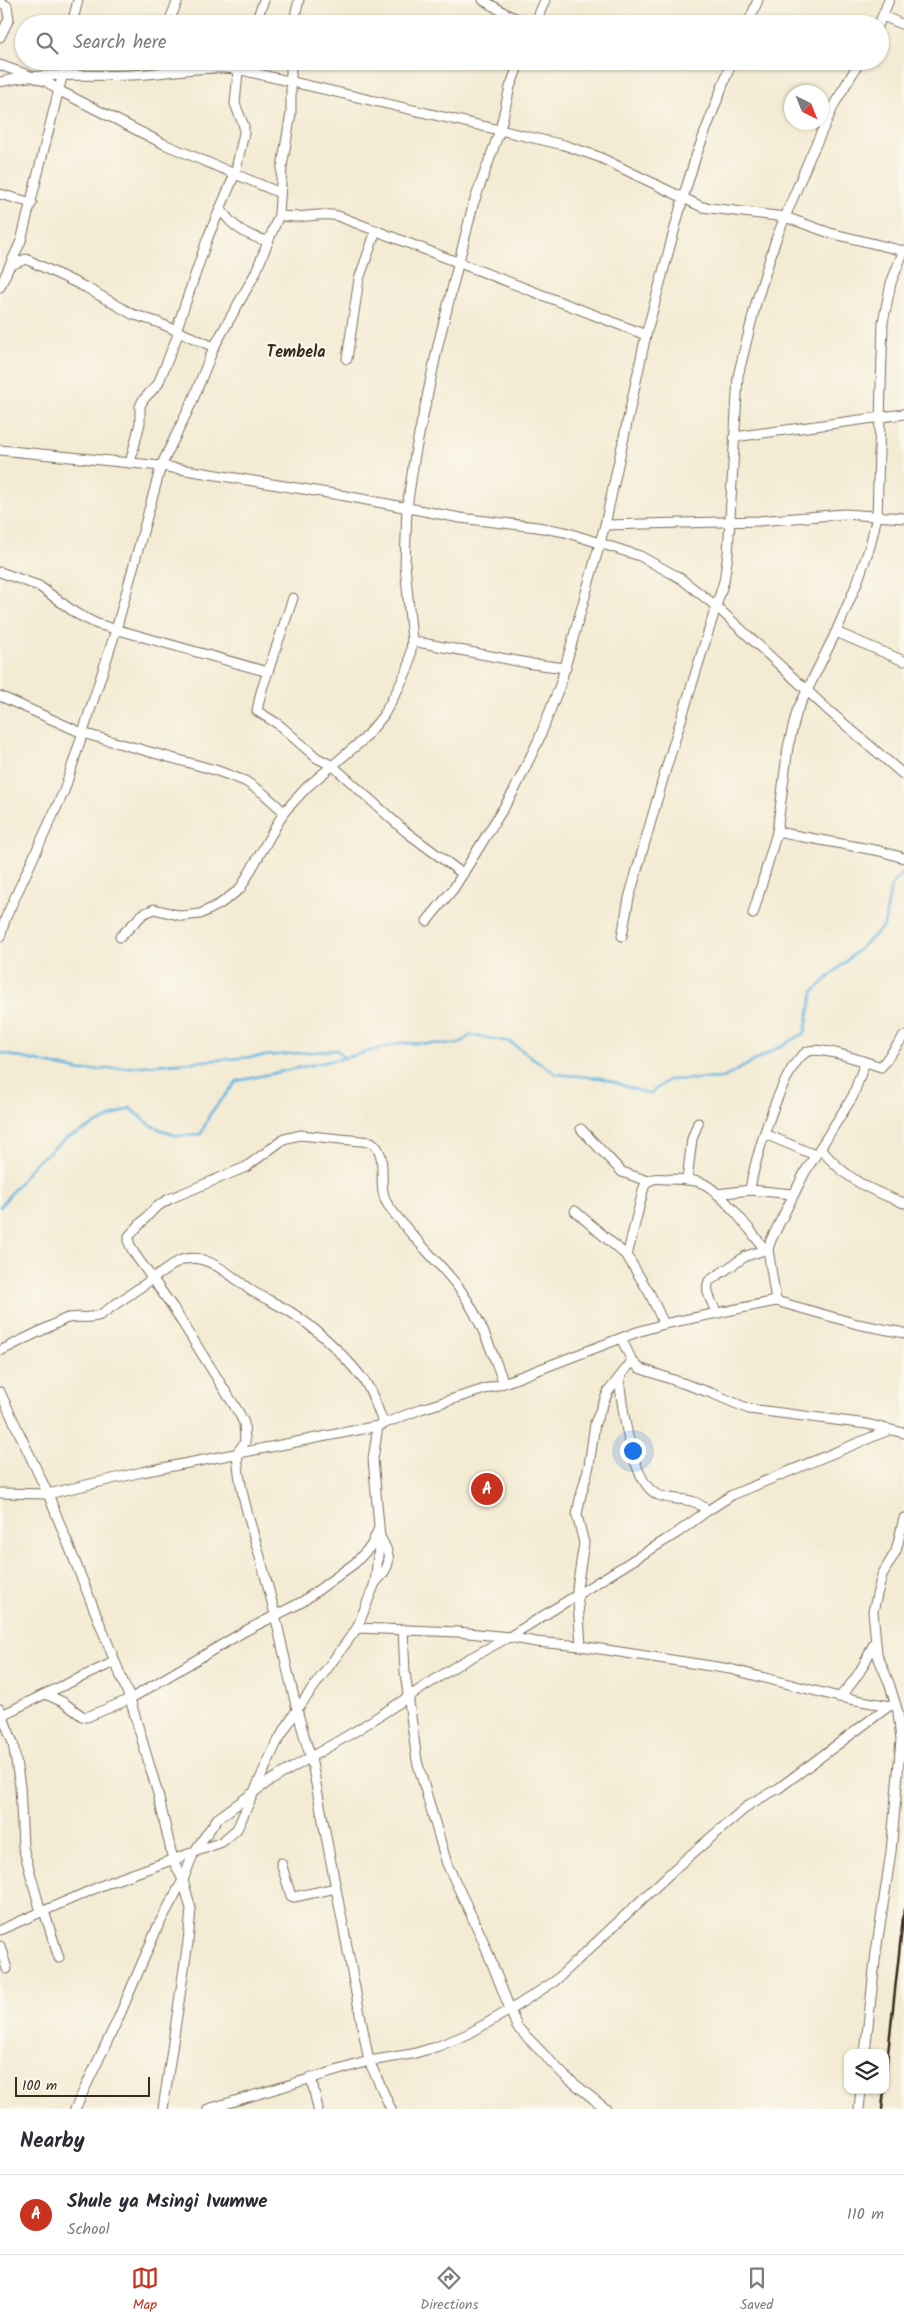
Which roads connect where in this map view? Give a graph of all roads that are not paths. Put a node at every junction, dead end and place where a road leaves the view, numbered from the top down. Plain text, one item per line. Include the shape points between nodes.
1 (78, 0) edge
2 (178, 0) edge
3 (264, 0) edge
4 (300, 0) edge
5 (483, 0) edge
6 (545, 0) edge
7 (758, 0) edge
8 (888, 0) edge
9 (0, 2) edge
10 (74, 15) edge
11 (172, 15) edge
12 (258, 15) edge
13 (296, 15) edge
14 (508, 15) edge
15 (538, 15) edge
16 (752, 15) edge
17 (883, 15) edge
18 (889, 22) edge
19 (904, 25) edge
20 (0, 37) edge
21 (0, 65) edge
22 (64, 70) edge
23 (162, 70) edge
24 (238, 70) edge
25 (254, 70) edge
26 (291, 70) edge
27 (517, 70) edge
28 (729, 70) edge
29 (855, 70) edge
30 (30, 75) junction
31 (63, 75) junction
32 (0, 82) edge
33 (291, 82) junction
34 (60, 91) junction
35 (500, 130) junction
36 (235, 174) junction
37 (280, 193) junction
38 (0, 194) edge
39 (683, 198) junction
40 (32, 203) junction
41 (220, 208) junction
42 (279, 216) junction
43 (785, 217) junction
44 (376, 231) junction
45 (21, 241) junction
46 (268, 241) junction
47 (904, 250) edge
48 (26, 258) junction
49 (458, 263) junction
50 (12, 265) junction
51 (0, 287) edge
52 (178, 331) junction
53 (646, 335) junction
54 (214, 347) junction
55 (347, 359) dead end
56 (904, 414) edge
57 (881, 416) junction
58 (734, 437) junction
59 (0, 450) edge
60 (130, 463) junction
61 (161, 466) junction
62 (407, 507) junction
63 (877, 516) junction
64 (904, 518) edge
65 (730, 521) junction
66 (605, 525) junction
67 (598, 542) junction
68 (0, 572) edge
69 (293, 598) dead end
70 (717, 607) junction
71 (116, 630) junction
72 (836, 632) junction
73 (412, 641) junction
74 (904, 661) edge
75 (566, 668) junction
76 (268, 672) junction
77 (806, 690) junction
78 (0, 696) edge
79 (82, 733) junction
80 (333, 766) junction
81 (904, 775) edge
82 (284, 812) junction
83 (776, 832) junction
84 (904, 858) edge
85 (463, 874) junction
86 (753, 914) dead end
87 (427, 921) dead end
88 (622, 936) dead end
89 (0, 937) edge
90 (120, 937) dead end
91 (904, 1036) edge
92 (865, 1062) junction
93 (698, 1123) dead end
94 (581, 1129) dead end
95 (765, 1134) junction
96 (817, 1152) junction
97 (648, 1180) junction
98 (687, 1180) junction
99 (750, 1190) junction
100 (717, 1194) junction
101 (793, 1194) junction
102 (904, 1203) edge
103 (575, 1211) dead end
104 (767, 1250) junction
105 (627, 1256) junction
106 (153, 1280) junction
107 (776, 1301) junction
108 (717, 1314) junction
109 (664, 1324) junction
110 (904, 1334) edge
111 (621, 1338) junction
112 (0, 1351) edge
113 (632, 1361) junction
114 (620, 1378) junction
115 (504, 1383) junction
116 (0, 1392) edge
117 (381, 1425) junction
118 (889, 1430) junction
119 (904, 1433) edge
120 (237, 1453) junction
121 (0, 1493) edge
122 (48, 1494) junction
123 (707, 1511) junction
124 (904, 1518) edge
125 (380, 1532) junction
126 (577, 1594) junction
127 (274, 1617) junction
128 (356, 1628) junction
129 (403, 1630) junction
130 (509, 1636) junction
131 (874, 1642) junction
132 (580, 1646) junction
133 (114, 1662) junction
134 (45, 1694) junction
135 (839, 1697) junction
136 (410, 1698) junction
137 (130, 1699) junction
138 (892, 1706) junction
139 (296, 1711) junction
140 (1, 1713) edge
141 (311, 1758) junction
142 (253, 1792) junction
143 (194, 1852) junction
144 (173, 1860) junction
145 (282, 1864) dead end
146 (183, 1880) junction
147 (336, 1888) junction
148 (42, 1912) junction
149 (0, 1930) edge
150 (0, 1946) edge
151 (59, 1958) dead end
152 (7, 1970) dead end
153 (510, 2010) junction
154 (865, 2049) edge
155 (369, 2060) junction
156 (311, 2077) junction
157 (861, 2094) edge
158 (75, 2109) edge
159 (163, 2109) edge
160 (208, 2109) edge
161 (318, 2109) edge
162 (391, 2109) edge
163 (606, 2109) edge
164 (859, 2109) edge

1 - 10 street
2 - 11 street
3 - 12 street
4 - 13 street
5 - 14 street
6 - 15 street
7 - 16 street
8 - 17 street
9 - 20 street via 7,6 8,19
18 - 19 street
21 - 30 street
22 - 31 street
23 - 31 street via 130,75
24 - 36 street via 235,104 244,133
25 - 33 street
26 - 33 street
27 - 35 street
28 - 39 street
29 - 43 street via 835,103
30 - 31 street
30 - 32 street
30 - 34 street
31 - 34 street
33 - 35 street
33 - 37 street via 291,112
34 - 36 street via 164,144
34 - 40 street
35 - 39 street via 584,151
35 - 49 street via 473,205
36 - 37 street
36 - 41 street
37 - 42 street
38 - 40 street
39 - 43 street via 713,209
39 - 53 street
40 - 45 street
41 - 46 street via 241,231
41 - 52 street
42 - 44 street via 299,218 330,214
42 - 46 street
43 - 47 street via 838,235
43 - 58 street via 767,264 744,349 738,376
44 - 49 street
44 - 55 street via 359,279
45 - 48 street
45 - 50 street
46 - 54 street via 256,274
47 - 57 street via 891,283 883,322
48 - 50 street
48 - 52 street via 123,310
49 - 53 street
49 - 62 street via 426,401
50 - 51 street
52 - 54 street
52 - 60 street via 158,384 140,406 140,423
53 - 66 street
54 - 61 street
56 - 57 street
57 - 58 street
57 - 63 street
58 - 65 street
59 - 60 street
60 - 61 street
61 - 62 street
61 - 71 street
62 - 67 street via 460,518 565,532
62 - 73 street via 405,565
63 - 64 street
63 - 65 street via 844,514
63 - 72 street via 870,546
65 - 66 street
65 - 70 street via 724,582
66 - 67 street
67 - 70 street via 640,556 680,578
67 - 75 street
68 - 71 street via 39,586 77,614
69 - 76 street
70 - 77 street
70 - 88 street via 665,772 629,898
71 - 76 street
71 - 79 street
72 - 74 street
72 - 77 street
73 - 75 street
73 - 80 street via 409,666 383,716 364,739
75 - 85 street via 528,764
76 - 80 street via 257,711 278,724 317,758
77 - 81 street
77 - 83 street via 792,726
78 - 79 street
79 - 82 street via 245,781
79 - 89 street via 64,791 6,917
80 - 82 street
80 - 85 street via 405,831
82 - 90 street via 240,889 200,914 182,916 154,909 142,914
83 - 84 street
83 - 86 street
85 - 87 street
91 - 92 street via 883,1066
92 - 95 street via 809,1051 792,1068 783,1084
92 - 96 street via 853,1096
93 - 98 street via 692,1139
94 - 97 street via 622,1172
95 - 96 street
95 - 99 street
96 - 101 street
96 - 102 street via 862,1186
97 - 98 street
97 - 105 street
98 - 100 street via 702,1183
99 - 100 street
99 - 101 street
100 - 104 street
101 - 104 street
103 - 105 street
104 - 107 street
104 - 108 street via 746,1256 709,1281 706,1285
105 - 109 street
106 - 112 street via 93,1318 65,1319
106 - 115 street via 134,1253 129,1236 155,1208 186,1191 234,1173 291,1136 371,1142 381,1152 381,1186 387,1203 456,1284 472,1310
106 - 117 street via 177,1262 194,1258 220,1268 290,1312 320,1335 359,1374 371,1394
106 - 120 street via 240,1412 246,1434 245,1442
107 - 108 street
107 - 110 street
108 - 109 street
109 - 111 street
111 - 113 street
111 - 115 street
113 - 114 street
113 - 118 street via 652,1374 749,1409 867,1424
114 - 123 street via 629,1441 644,1483 659,1495 698,1502
114 - 126 street via 608,1392 595,1423 577,1516 584,1543
115 - 117 street
116 - 122 street
117 - 120 street
117 - 125 street via 373,1459
118 - 119 street
118 - 123 street via 732,1495
120 - 122 street
120 - 127 street via 240,1481
121 - 122 street
122 - 133 street
123 - 126 street
124 - 131 street via 896,1551 884,1572 876,1598 872,1622
125 - 127 street via 355,1563 321,1589
125 - 128 street via 375,1583
126 - 130 street
126 - 132 street
127 - 137 street
127 - 139 street
128 - 129 street
128 - 139 street
129 - 130 street
129 - 136 street
130 - 132 street
130 - 136 street via 459,1664
131 - 135 street via 852,1685
131 - 138 street via 889,1683
132 - 135 street via 730,1669
133 - 134 street
133 - 137 street
134 - 137 street via 87,1717
134 - 140 street
135 - 138 street
136 - 141 street
136 - 153 street via 421,1780 447,1864 485,1945
137 - 144 street via 158,1794
138 - 153 street via 778,1788 750,1804 680,1864 556,1981
138 - 154 street via 902,1730
139 - 141 street
139 - 142 street
140 - 148 street via 13,1743 20,1786 23,1847
141 - 142 street
141 - 147 street
142 - 143 street via 217,1819
142 - 143 street via 242,1821 228,1838
143 - 144 street
143 - 146 street
144 - 146 street
144 - 148 street via 110,1882
145 - 147 street via 291,1896
146 - 158 street via 158,1926
146 - 159 street via 191,1909
147 - 155 street
148 - 149 street
148 - 151 street
150 - 152 street
153 - 155 street via 468,2034 436,2047
153 - 163 street via 527,2040
155 - 156 street
155 - 162 street
156 - 160 street
156 - 161 street
157 - 164 street

